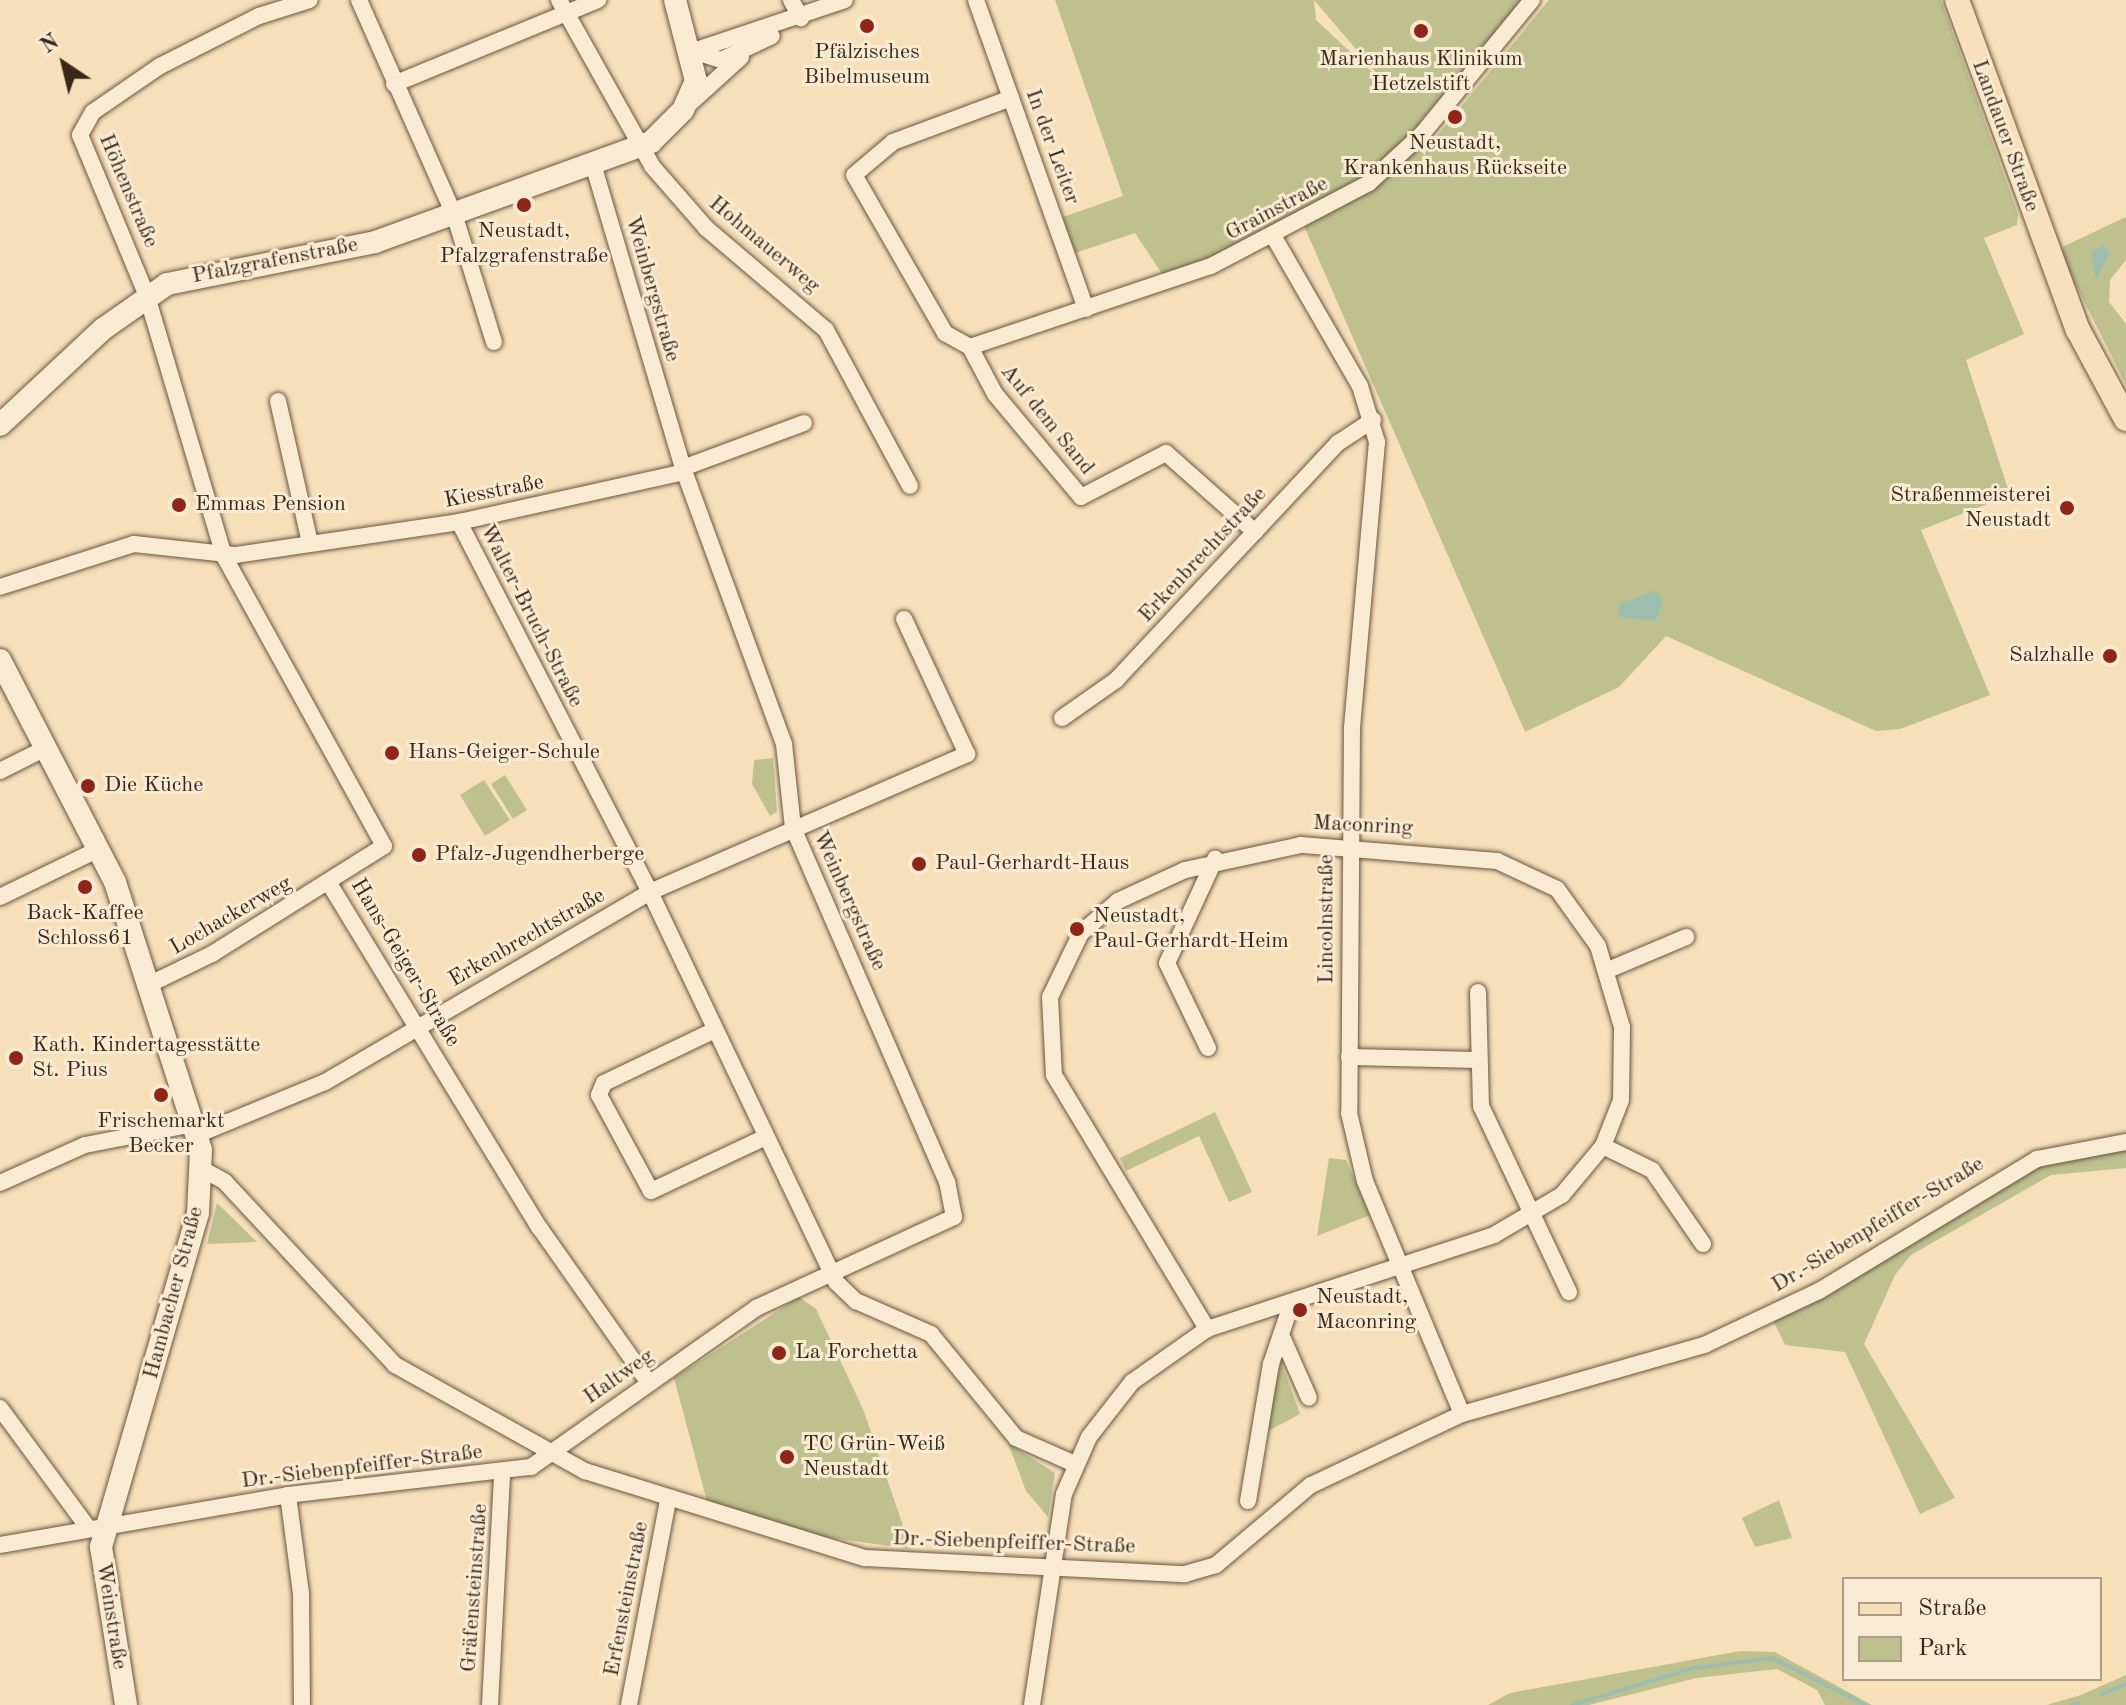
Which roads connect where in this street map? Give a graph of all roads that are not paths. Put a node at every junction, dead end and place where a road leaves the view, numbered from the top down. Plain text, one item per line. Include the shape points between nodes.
1 (310, 0) edge
2 (359, 0) edge
3 (598, 0) edge
4 (675, 0) edge
5 (791, 0) edge
6 (845, 0) edge
7 (976, 0) edge
8 (1532, 0) edge
9 (1957, 0) edge
10 (563, 6) edge
11 (801, 18) junction
12 (693, 51) junction
13 (748, 51) junction
14 (394, 84) junction
15 (1011, 98) junction
16 (683, 110) junction
17 (639, 148) junction
18 (594, 167) junction
19 (455, 217) junction
20 (1275, 239) junction
21 (2058, 269) junction
22 (147, 296) junction
23 (1086, 309) junction
24 (494, 342) dead end
25 (970, 347) junction
26 (2126, 393) edge
27 (278, 401) dead end
28 (2126, 419) edge
29 (1373, 420) junction
30 (804, 423) dead end
31 (0, 425) edge
32 (683, 470) junction
33 (910, 486) dead end
34 (459, 522) junction
35 (1255, 532) junction
36 (310, 543) junction
37 (224, 556) junction
38 (0, 587) edge
39 (904, 619) dead end
40 (0, 660) edge
41 (1062, 718) dead end
42 (46, 748) junction
43 (0, 771) edge
44 (793, 828) junction
45 (1350, 844) junction
46 (99, 849) junction
47 (1215, 859) junction
48 (330, 885) junction
49 (650, 892) junction
50 (0, 897) edge
51 (1686, 937) dead end
52 (1608, 970) junction
53 (152, 983) junction
54 (1478, 992) dead end
55 (418, 1028) junction
56 (715, 1030) junction
57 (1208, 1048) dead end
58 (1349, 1057) junction
59 (1479, 1060) junction
60 (198, 1129) junction
61 (766, 1137) junction
62 (2126, 1142) edge
63 (1603, 1146) junction
64 (202, 1169) junction
65 (0, 1183) edge
66 (1530, 1216) junction
67 (1703, 1244) dead end
68 (830, 1271) junction
69 (1401, 1272) junction
70 (1569, 1292) dead end
71 (1291, 1305) junction
72 (1207, 1329) junction
73 (1283, 1339) junction
74 (649, 1383) junction
75 (1309, 1398) dead end
76 (0, 1408) edge
77 (1462, 1414) junction
78 (551, 1455) junction
79 (1075, 1464) junction
80 (502, 1473) junction
81 (288, 1495) junction
82 (668, 1501) junction
83 (1248, 1501) dead end
84 (98, 1528) junction
85 (0, 1545) edge
86 (1051, 1563) junction
87 (126, 1705) edge
88 (302, 1705) edge
89 (490, 1705) edge
90 (629, 1705) edge
91 (1032, 1705) edge

1 - 22 street, Höhenstraße via 186,51 81,126
2 - 14 street
3 - 10 street
4 - 12 street
5 - 11 street
6 - 11 street
7 - 15 street, In der Leiter
8 - 20 street, Grainstraße via 1423,133 1369,183
9 - 21 main road, Landauer Straße
10 - 14 street
10 - 17 street, Hohmauerweg
11 - 12 street
11 - 13 street
12 - 13 street via 715,61
12 - 16 street via 696,81
13 - 16 street
14 - 19 street
15 - 23 street, In der Leiter
15 - 25 street via 893,142 854,175 945,333
16 - 17 street, Pfalzgrafenstraße
17 - 18 street, Pfalzgrafenstraße
17 - 33 street, Hohmauerweg via 706,228 826,330
18 - 19 street, Pfalzgrafenstraße
18 - 32 street, Weinbergstraße
19 - 22 street, Pfalzgrafenstraße via 352,248 203,272
19 - 24 street
20 - 23 street, Grainstraße
20 - 29 street, Lincolnstraße
21 - 26 main road, Landauer Straße
21 - 28 main road, Landauer Straße via 2078,330
22 - 31 street, Pfalzgrafenstraße
22 - 37 street, Hans-Geiger-Straße
23 - 25 street, Grainstraße
25 - 35 street, Auf dem Sand via 995,394 1081,497 1166,453
27 - 36 street
29 - 35 street, Erkenbrechtstraße via 1338,443
29 - 45 street, Lincolnstraße via 1377,490 1352,728
30 - 32 street
32 - 34 street, Kiesstraße
32 - 44 street, Weinbergstraße via 784,744
34 - 36 street, Kiesstraße
34 - 49 street, Walter-Bruch-Straße
35 - 41 street, Erkenbrechtstraße via 1116,680
36 - 37 street, Kiesstraße
37 - 38 street, Kiesstraße via 174,543 134,544
37 - 48 street, Hans-Geiger-Straße via 384,846
39 - 44 street, Erkenbrechtstraße via 967,754
40 - 42 street, Hambacher Straße
42 - 43 street
42 - 46 street, Hambacher Straße
44 - 49 street, Erkenbrechtstraße
44 - 68 street, Weinbergstraße via 955,1209 939,1228
45 - 47 street, Maconring
45 - 52 street, Maconring via 1497,861 1530,873 1571,904
45 - 58 street, Lincolnstraße
46 - 50 street
46 - 53 street, Hambacher Straße
47 - 57 street via 1167,963
47 - 72 street, Maconring via 1137,890 1087,926 1057,974 1046,1019 1063,1098
48 - 53 street, Lochackerweg
48 - 55 street, Hans-Geiger-Straße
49 - 55 street, Erkenbrechtstraße
49 - 56 street, Walter-Bruch-Straße
51 - 52 street
52 - 63 street, Maconring via 1625,1048 1621,1100
53 - 60 street, Hambacher Straße
54 - 59 street
55 - 60 street, Erkenbrechtstraße via 280,1104
55 - 74 street, Hans-Geiger-Straße via 539,1227
56 - 61 street, Walter-Bruch-Straße
56 - 61 street via 604,1083 599,1095 651,1191
58 - 59 street
58 - 69 street, Lincolnstraße via 1357,1158
59 - 66 street via 1481,1106
60 - 64 street, Hambacher Straße
60 - 65 street, Erkenbrechtstraße via 85,1145
61 - 68 street, Walter-Bruch-Straße
62 - 77 street, Dr.-Siebenpfeiffer-Straße via 2037,1159 1819,1291 1704,1345
63 - 66 street, Maconring via 1562,1195
63 - 67 street via 1652,1170
64 - 78 street via 225,1182 395,1365
64 - 84 street, Hambacher Straße via 184,1262
66 - 69 street, Maconring
66 - 70 street
68 - 74 street, Haltweg via 756,1308
68 - 79 street via 856,1301 945,1346 1016,1438
69 - 71 street, Maconring
69 - 77 street, Lincolnstraße
71 - 72 street, Maconring
71 - 73 street
72 - 79 street via 1132,1382
73 - 75 street
73 - 83 street via 1271,1364
74 - 78 street, Haltweg
76 - 84 street
77 - 86 street, Dr.-Siebenpfeiffer-Straße via 1311,1485 1201,1571
78 - 80 street, Dr.-Siebenpfeiffer-Straße
78 - 82 street, Dr.-Siebenpfeiffer-Straße
79 - 86 street
80 - 81 street, Dr.-Siebenpfeiffer-Straße
80 - 89 street, Gräfensteinstraße
81 - 84 street, Dr.-Siebenpfeiffer-Straße
81 - 88 street via 301,1594
82 - 86 street, Dr.-Siebenpfeiffer-Straße via 865,1558 933,1566
82 - 90 street, Erfensteinstraße
84 - 85 street, Dr.-Siebenpfeiffer-Straße
84 - 87 street, Weinstraße via 101,1573
86 - 91 street

